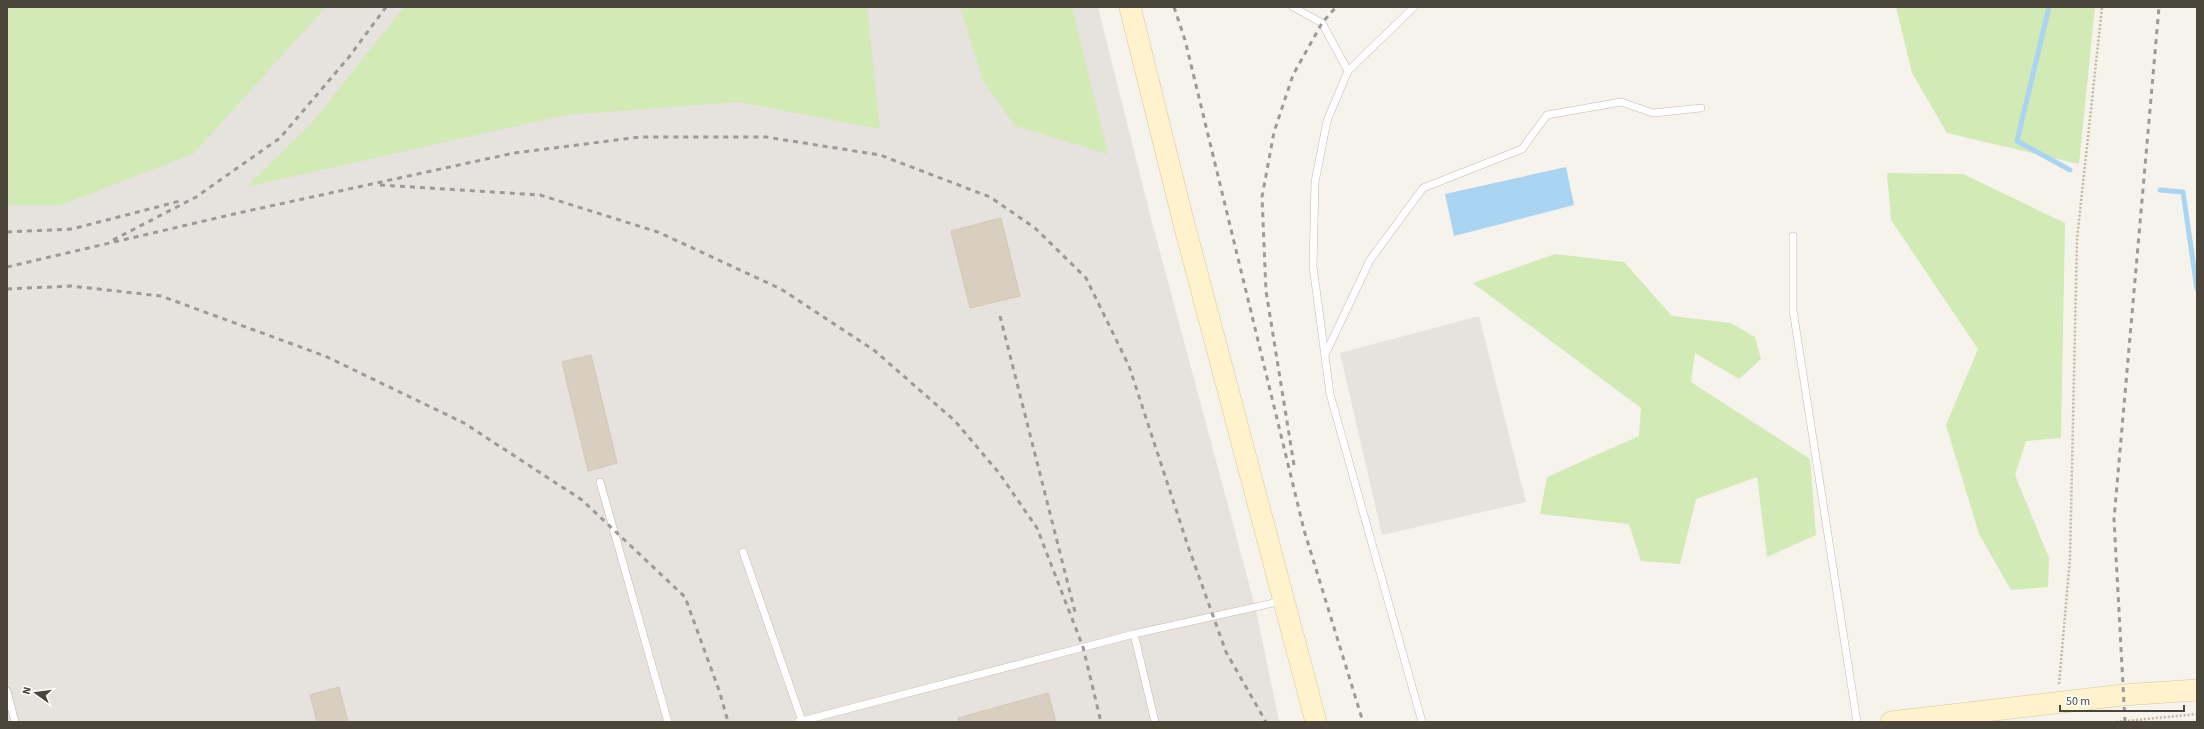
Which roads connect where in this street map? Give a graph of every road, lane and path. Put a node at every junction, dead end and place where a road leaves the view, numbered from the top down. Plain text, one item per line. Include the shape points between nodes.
1 (1130, 7) edge
2 (1294, 7) edge
3 (1414, 7) edge
4 (2102, 7) edge
5 (1303, 10) edge
6 (1348, 71) junction
7 (1702, 108) dead end
8 (1793, 236) dead end
9 (1325, 356) junction
10 (600, 482) dead end
11 (743, 552) dead end
12 (1284, 601) junction
13 (1134, 634) junction
14 (2197, 690) edge
15 (7, 691) edge
16 (2057, 703) junction
17 (2197, 714) edge
18 (800, 721) edge
19 (15, 722) edge
20 (668, 722) edge
21 (1155, 722) edge
22 (1316, 722) edge
23 (1422, 722) edge
24 (1858, 722) edge
25 (1891, 722) edge
26 (2116, 722) edge

1 - 12 street via 1184,224
2 - 5 lane
3 - 6 lane
4 - 16 path via 2077,239 2070,558
5 - 6 lane via 1322,23
6 - 9 lane via 1327,121 1315,182 1313,266
7 - 9 lane via 1653,113 1621,102 1547,115 1522,149 1424,188 1370,260
8 - 24 lane via 1793,310
9 - 23 lane via 1330,394
10 - 20 lane
11 - 18 lane
12 - 13 lane
12 - 22 street
13 - 18 lane
13 - 21 lane
14 - 16 street
15 - 19 lane
16 - 25 street
17 - 26 path

